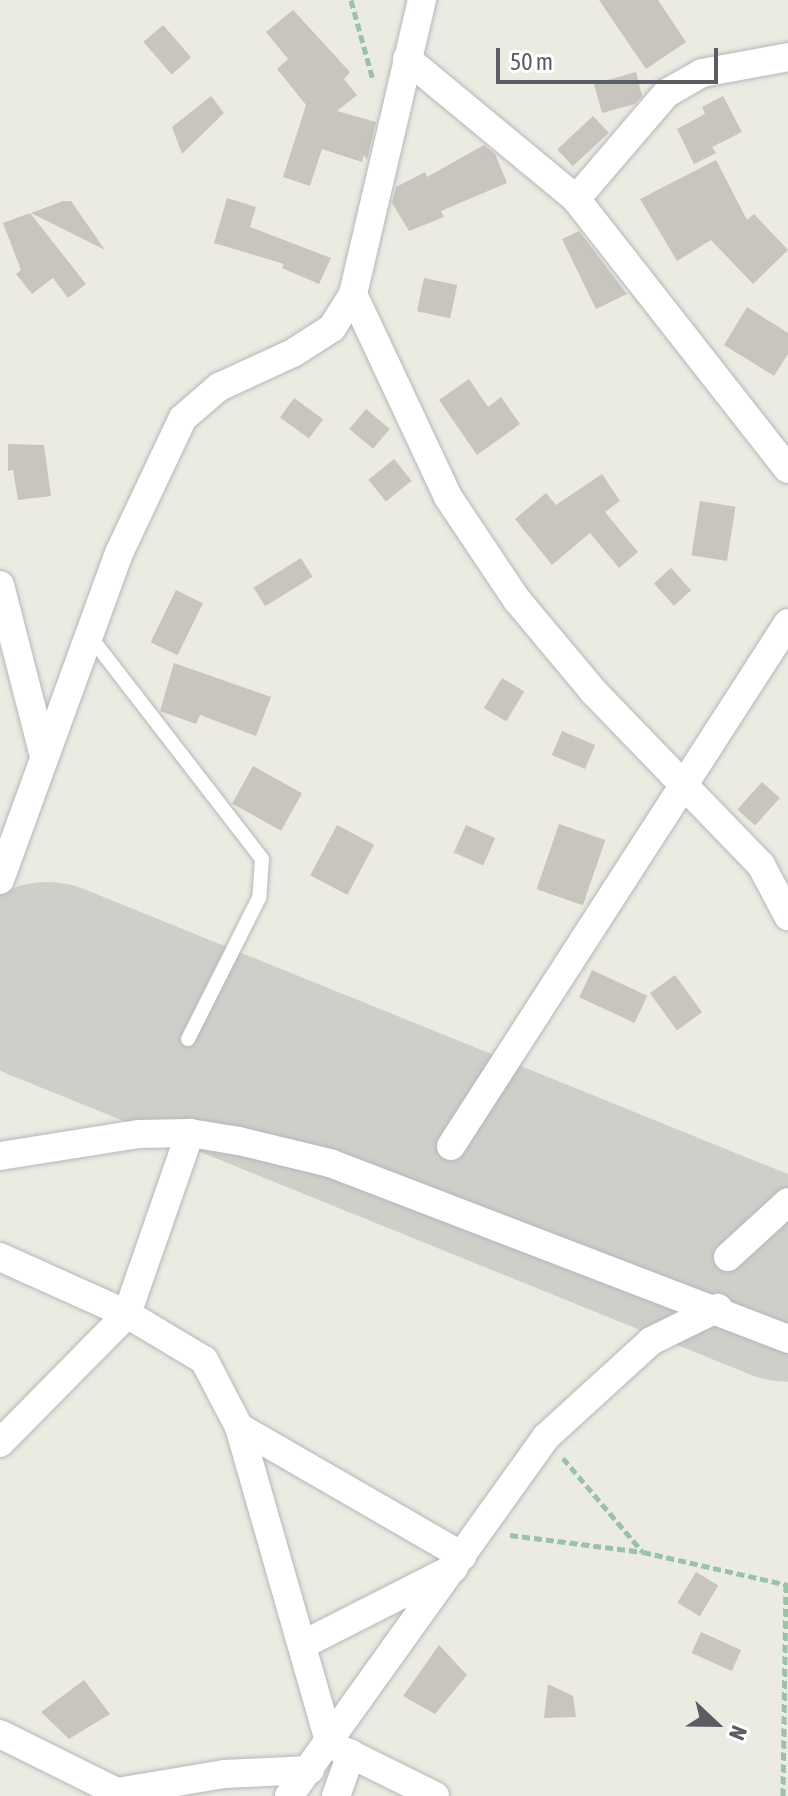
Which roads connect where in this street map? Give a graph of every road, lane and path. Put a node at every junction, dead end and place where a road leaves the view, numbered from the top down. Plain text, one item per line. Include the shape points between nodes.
1 (351, 0) edge
2 (422, 0) edge
3 (788, 57) edge
4 (407, 59) junction
5 (390, 126) junction
6 (576, 199) junction
7 (353, 294) junction
8 (788, 469) edge
9 (0, 585) edge
10 (788, 623) edge
11 (88, 634) junction
12 (43, 753) junction
13 (687, 784) junction
14 (0, 880) edge
15 (788, 916) edge
16 (188, 1039) dead end
17 (190, 1133) junction
18 (451, 1146) dead end
19 (0, 1156) edge
20 (788, 1202) edge
21 (0, 1257) edge
22 (728, 1257) dead end
23 (718, 1308) junction
24 (127, 1314) junction
25 (788, 1339) edge
26 (239, 1427) junction
27 (546, 1437) junction
28 (0, 1443) edge
29 (479, 1530) junction
30 (643, 1552) junction
31 (458, 1562) junction
32 (787, 1584) edge
33 (302, 1645) junction
34 (0, 1734) edge
35 (340, 1749) junction
36 (310, 1770) junction
37 (289, 1796) edge
38 (336, 1796) edge
39 (435, 1796) edge
40 (783, 1796) edge

1 - 5 path
2 - 4 street
3 - 6 street via 702,73 667,93
4 - 5 street
4 - 6 street
5 - 7 street
6 - 8 street
7 - 11 street via 332,328 293,353 219,387 183,418
7 - 13 street via 448,497 517,600 593,691
9 - 12 street
10 - 13 street
11 - 12 street
11 - 16 lane via 262,859 259,898
12 - 14 street
13 - 15 street via 761,865
13 - 18 street
17 - 19 street via 139,1134
17 - 23 street via 330,1163 511,1236
17 - 24 street
20 - 22 street
21 - 24 street
23 - 25 street
23 - 27 street via 651,1341
24 - 26 street via 204,1360
24 - 28 street
26 - 31 street
26 - 33 street
27 - 29 street
27 - 30 path
29 - 30 path
29 - 31 street
30 - 32 path
31 - 33 street
31 - 35 street
32 - 40 path
33 - 35 street
34 - 36 street via 117,1792 224,1774
35 - 36 street
35 - 38 street
35 - 39 street
36 - 37 street

